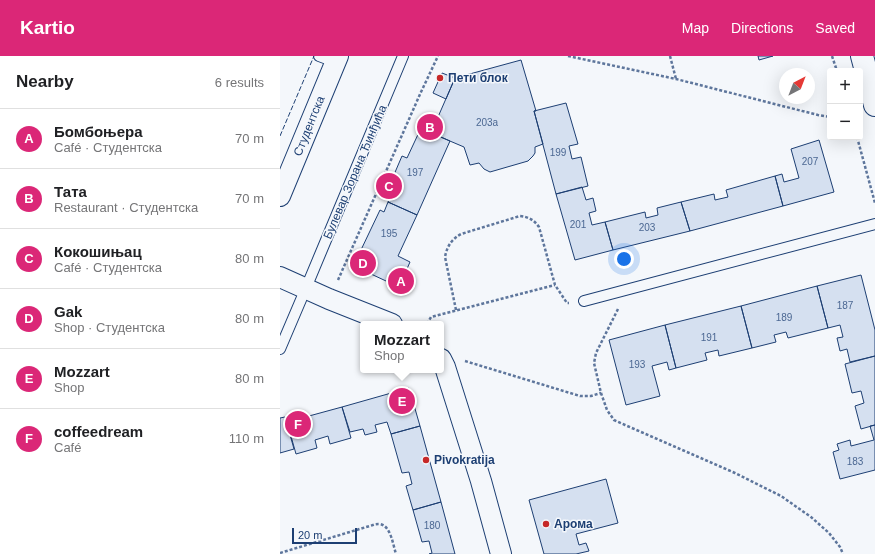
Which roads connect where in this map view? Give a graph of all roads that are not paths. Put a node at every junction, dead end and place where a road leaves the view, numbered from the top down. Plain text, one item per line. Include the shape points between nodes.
1 (403, 56) edge
2 (862, 56) edge
3 (331, 58) edge
4 (875, 105) edge
5 (280, 196) edge
6 (875, 224) edge
7 (280, 277) edge
8 (306, 288) junction
9 (584, 301) dead end
10 (384, 321) edge
11 (280, 348) edge
12 (444, 365) edge
13 (501, 554) edge

1 - 8 lane, Булевар Зорана Ђинђића
2 - 4 street
3 - 5 street, Студентска
6 - 9 lane
7 - 8 street
8 - 10 street
8 - 11 lane, Булевар Зорана Ђинђића
12 - 13 street via 481,480

